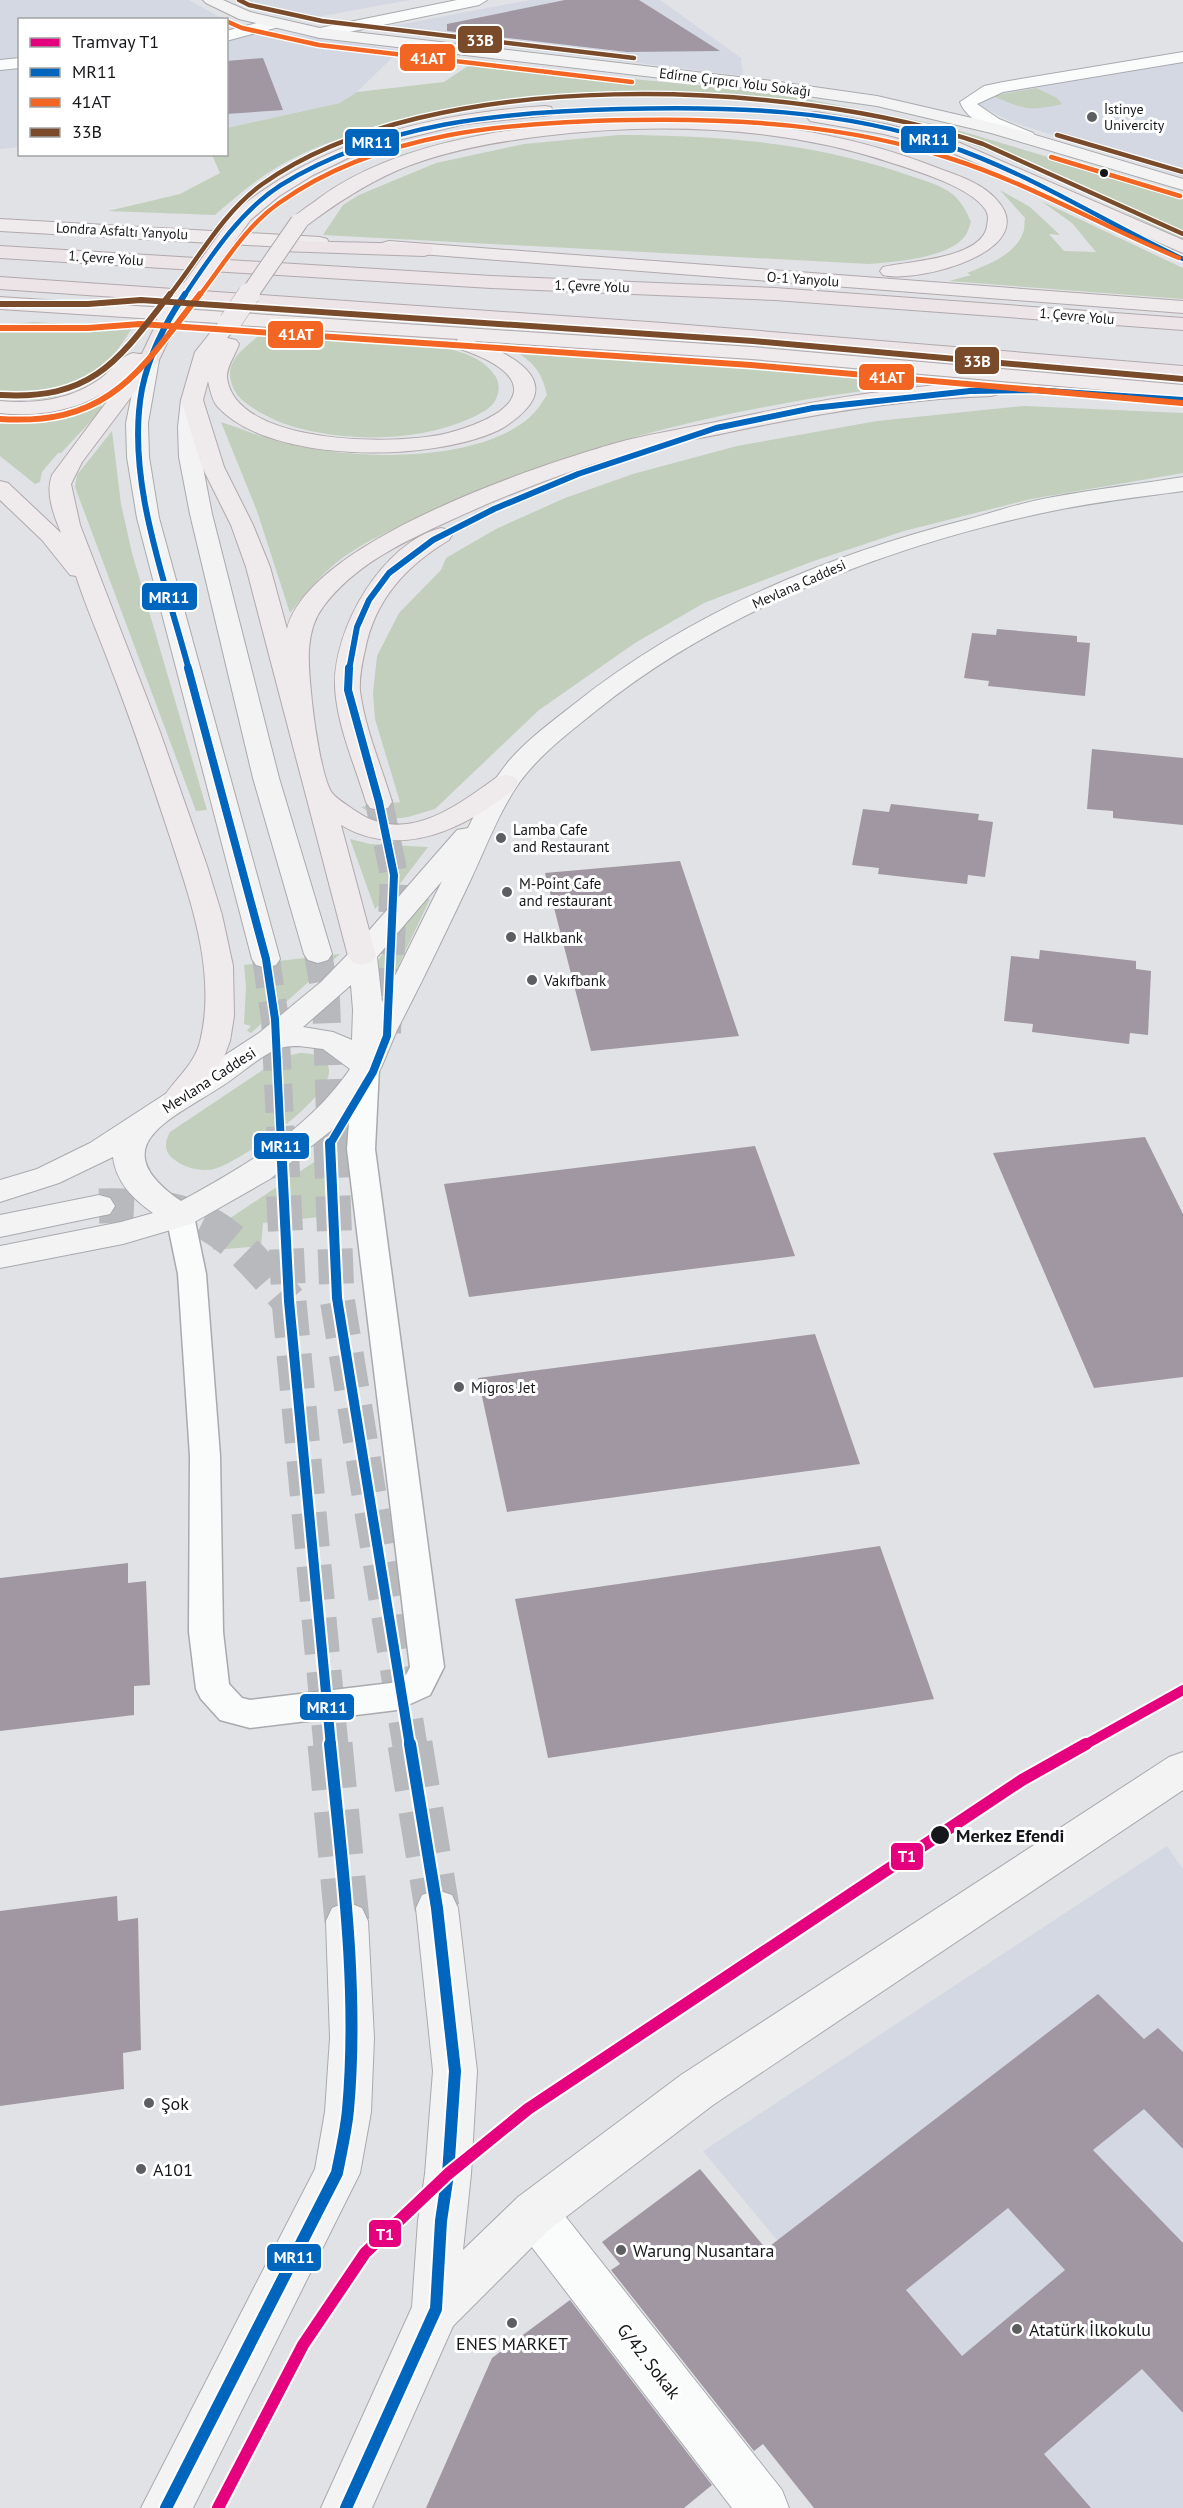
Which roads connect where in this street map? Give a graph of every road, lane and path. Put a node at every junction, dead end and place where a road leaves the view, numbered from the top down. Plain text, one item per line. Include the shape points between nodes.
1 (211, 0) edge
2 (443, 0) edge
3 (479, 0) edge
4 (273, 24) junction
5 (302, 30) junction
6 (320, 33) junction
7 (228, 35) edge
8 (1183, 57) edge
9 (18, 63) edge
10 (0, 65) edge
11 (1027, 138) junction
12 (1183, 185) edge
13 (1048, 188) junction
14 (0, 225) edge
15 (0, 237) edge
16 (1183, 247) edge
17 (424, 249) junction
18 (0, 252) edge
19 (1183, 259) edge
20 (623, 264) junction
21 (0, 284) edge
22 (0, 303) edge
23 (1183, 307) edge
24 (140, 312) junction
25 (0, 316) edge
26 (168, 320) junction
27 (230, 322) junction
28 (1183, 324) edge
29 (356, 326) junction
30 (150, 360) junction
31 (1183, 372) edge
32 (1183, 391) edge
33 (192, 400) junction
34 (1183, 400) edge
35 (0, 407) edge
36 (716, 428) junction
37 (1183, 484) edge
38 (0, 488) edge
39 (90, 586) junction
40 (303, 738) junction
41 (506, 783) junction
42 (320, 796) junction
43 (380, 802) tunnel mouth
44 (486, 819) junction
45 (318, 954) tunnel mouth
46 (362, 956) junction
47 (266, 959) tunnel mouth
48 (270, 1040) junction
49 (366, 1068) junction
50 (178, 1098) junction
51 (138, 1128) junction
52 (0, 1191) edge
53 (99, 1206) tunnel mouth
54 (180, 1216) junction
55 (0, 1226) edge
56 (0, 1257) edge
57 (1181, 1773) edge
58 (437, 1908) tunnel mouth
59 (347, 1921) tunnel mouth
60 (534, 2213) junction
61 (436, 2309) junction
62 (348, 2507) edge
63 (166, 2508) edge
64 (764, 2508) edge

1 - 4 main road, Edirne Çırpıcı Yolu Sokağı
2 - 5 street
3 - 6 street
4 - 5 main road, Edirne Çırpıcı Yolu Sokağı
4 - 7 street
5 - 6 main road, Edirne Çırpıcı Yolu Sokağı
6 - 11 main road, Edirne Çırpıcı Yolu Sokağı via 827,93 956,118
8 - 11 street via 1003,87 968,102 982,117
9 - 10 street
11 - 12 main road, Edirne Çırpıcı Yolu Sokağı
13 - 16 main road
13 - 19 main road via 1090,214
13 - 26 main road, bridge via 954,147 885,129 768,111 688,106 498,115 385,138 337,156 287,182 242,217
14 - 17 main road, Londra Asfaltı Yanyolu
15 - 17 highway
17 - 20 main road, O-1 Yanyolu
18 - 28 highway, 1. Çevre Yolu via 492,282 775,294
20 - 23 main road, O-1 Yanyolu
20 - 27 main road, bridge via 854,272 919,268 959,258 980,247 998,227 997,214 990,202 969,188 906,162 864,149 755,128 657,123 542,132 434,153 349,186 299,222
21 - 31 highway via 651,328
22 - 24 main road
24 - 25 main road
24 - 29 main road
26 - 30 highway
26 - 35 main road via 117,377 97,390 35,408
27 - 29 main road via 230,343 217,378 222,396 242,416 283,435 364,448 412,446 446,441 497,422 522,400 522,374 506,360 483,349
27 - 33 main road via 205,352
29 - 32 main road via 752,353
30 - 39 main road via 68,466 60,482 62,502
30 - 47 main road via 137,423 148,518
33 - 40 main road via 213,467 258,567
33 - 45 main road via 190,457 201,514 266,778
34 - 36 main road via 1034,390 970,391 813,408
36 - 40 main road via 625,448 508,487 416,528 354,564 313,605 299,627 297,665
36 - 43 main road via 578,474 494,509 433,540 389,573 369,600 357,627 348,690
37 - 41 main road, Mevlana Caddesi via 1030,509 918,539 812,576 654,657 546,738
38 - 39 main road via 50,535
39 - 50 main road via 169,794 214,941 220,985 215,1043 195,1079
40 - 42 main road
41 - 42 main road via 441,825 401,833 363,827
41 - 44 main road, Mevlana Caddesi
42 - 46 main road
44 - 46 main road, Mevlana Caddesi via 430,876
44 - 49 main road, Mevlana Caddesi
46 - 48 main road, Mevlana Caddesi
46 - 49 main road via 368,1010
48 - 49 main road via 290,1036 329,1040 350,1051
48 - 50 main road, Mevlana Caddesi
49 - 54 main road, Mevlana Caddesi via 343,1102 301,1139 259,1172
49 - 54 street via 361,1149 427,1667 418,1685 397,1696 250,1714 232,1710 213,1689 206,1632 203,1433 192,1274
50 - 51 main road, Mevlana Caddesi
51 - 52 main road, Mevlana Caddesi via 70,1166
51 - 54 main road via 129,1155 134,1177
53 - 55 main road
54 - 56 main road, Mevlana Caddesi via 123,1233
57 - 60 main road via 697,2090
58 - 61 main road via 455,2071
59 - 63 main road via 352,2038 348,2112 337,2173
60 - 61 main road
60 - 64 street, G/42. Sokak
61 - 62 main road

